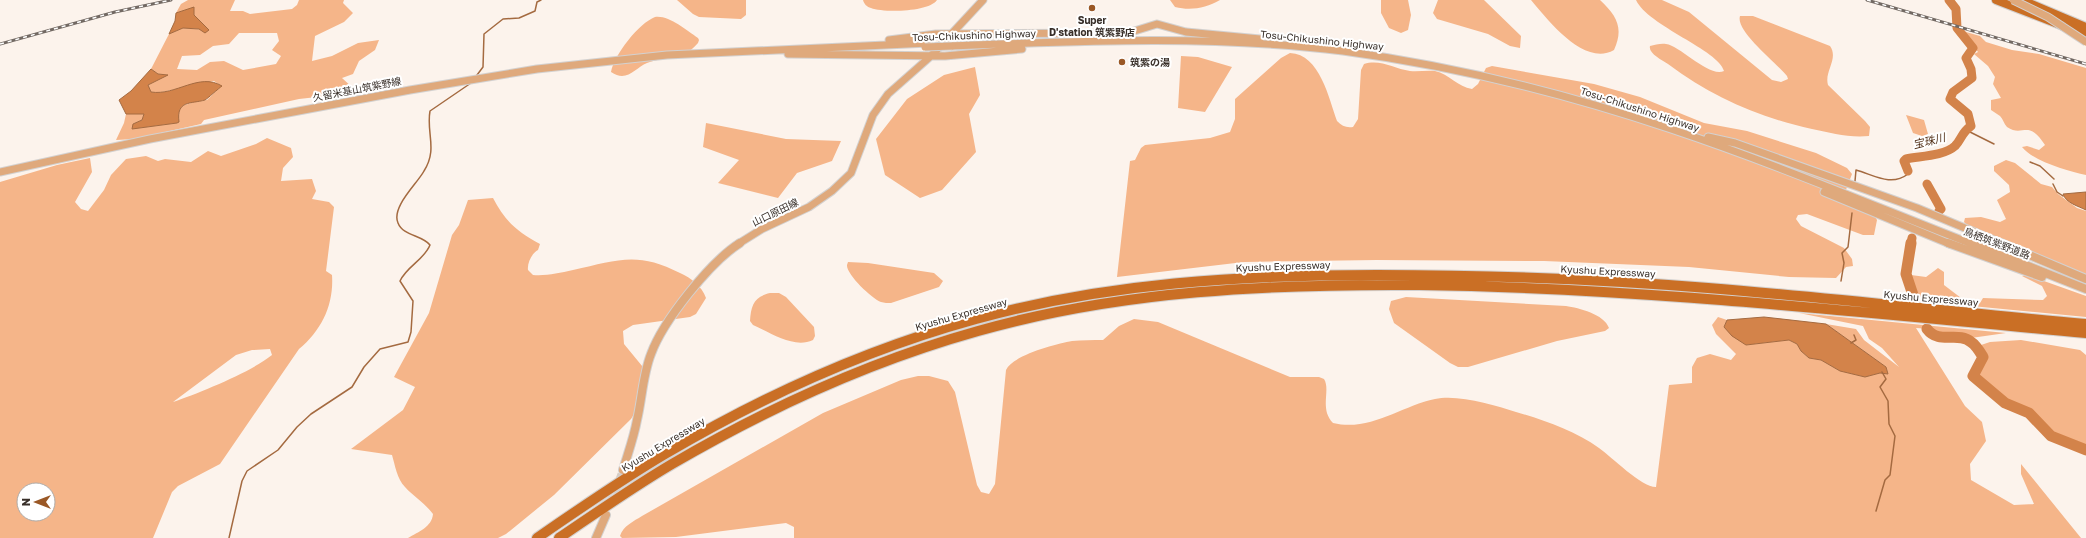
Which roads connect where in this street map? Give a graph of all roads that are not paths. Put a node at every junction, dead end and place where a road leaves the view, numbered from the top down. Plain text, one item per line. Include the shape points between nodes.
1 (983, 0) edge
2 (1996, 0) edge
3 (2013, 0) edge
4 (2022, 0) edge
5 (2086, 26) edge
6 (952, 34) junction
7 (2086, 35) edge
8 (1124, 40) junction
9 (1263, 40) junction
10 (2086, 42) edge
11 (953, 44) junction
12 (775, 51) junction
13 (719, 54) joint
14 (931, 56) junction
15 (448, 84) junction
16 (1707, 137) junction
17 (1715, 144) junction
18 (0, 172) edge
19 (0, 176) edge
20 (1901, 214) junction
21 (1935, 228) junction
22 (2086, 279) edge
23 (2086, 284) edge
24 (2086, 289) edge
25 (2086, 294) edge
26 (2086, 324) edge
27 (2086, 333) edge
28 (623, 470) tunnel mouth
29 (606, 515) tunnel mouth
30 (537, 538) edge
31 (558, 538) edge
32 (596, 538) edge

1 - 6 main road, 山口原田線
2 - 7 highway
3 - 10 main road, bridge via 2048,17
4 - 5 highway
6 - 9 main road via 1128,33 1148,25 1165,24 1186,32 1238,34
6 - 12 main road
6 - 14 main road, 山口原田線
8 - 11 main road, Tosu-Chikushino Highway
8 - 14 main road
8 - 17 main road, Tosu-Chikushino Highway via 1218,40 1271,44 1429,64 1569,97 1647,120
9 - 11 main road, Tosu-Chikushino Highway via 1174,35
9 - 16 main road, Tosu-Chikushino Highway via 1340,47 1481,71 1604,103
11 - 12 main road, Tosu-Chikushino Highway, bridge
12 - 13 main road, Tosu-Chikushino Highway
12 - 14 main road
13 - 15 main road, 久留米基山筑紫野線 via 690,55
14 - 28 main road, 山口原田線 via 888,94 874,114 852,173 809,207 762,229 729,250 695,285 656,342 650,356 637,422
15 - 18 main road, 久留米基山筑紫野線 via 80,153
15 - 19 main road, 久留米基山筑紫野線
16 - 20 main road, Tosu-Chikushino Highway
16 - 22 main road via 1735,143 1904,203
17 - 20 main road, Tosu-Chikushino Highway
17 - 25 main road via 1924,235
20 - 21 main road, 鳥栖筑紫野道路
21 - 23 main road, 鳥栖筑紫野道路
21 - 24 main road, 鳥栖筑紫野道路
26 - 30 highway, Kyushu Expressway via 1739,291 1501,276 1301,275 1180,282 1105,292 1057,300 976,319 894,346 812,379 732,417 664,455
27 - 31 highway, Kyushu Expressway via 1758,302 1505,286 1303,285 1182,292 1122,300 980,330 898,357 816,390 736,428 684,457
29 - 32 main road

